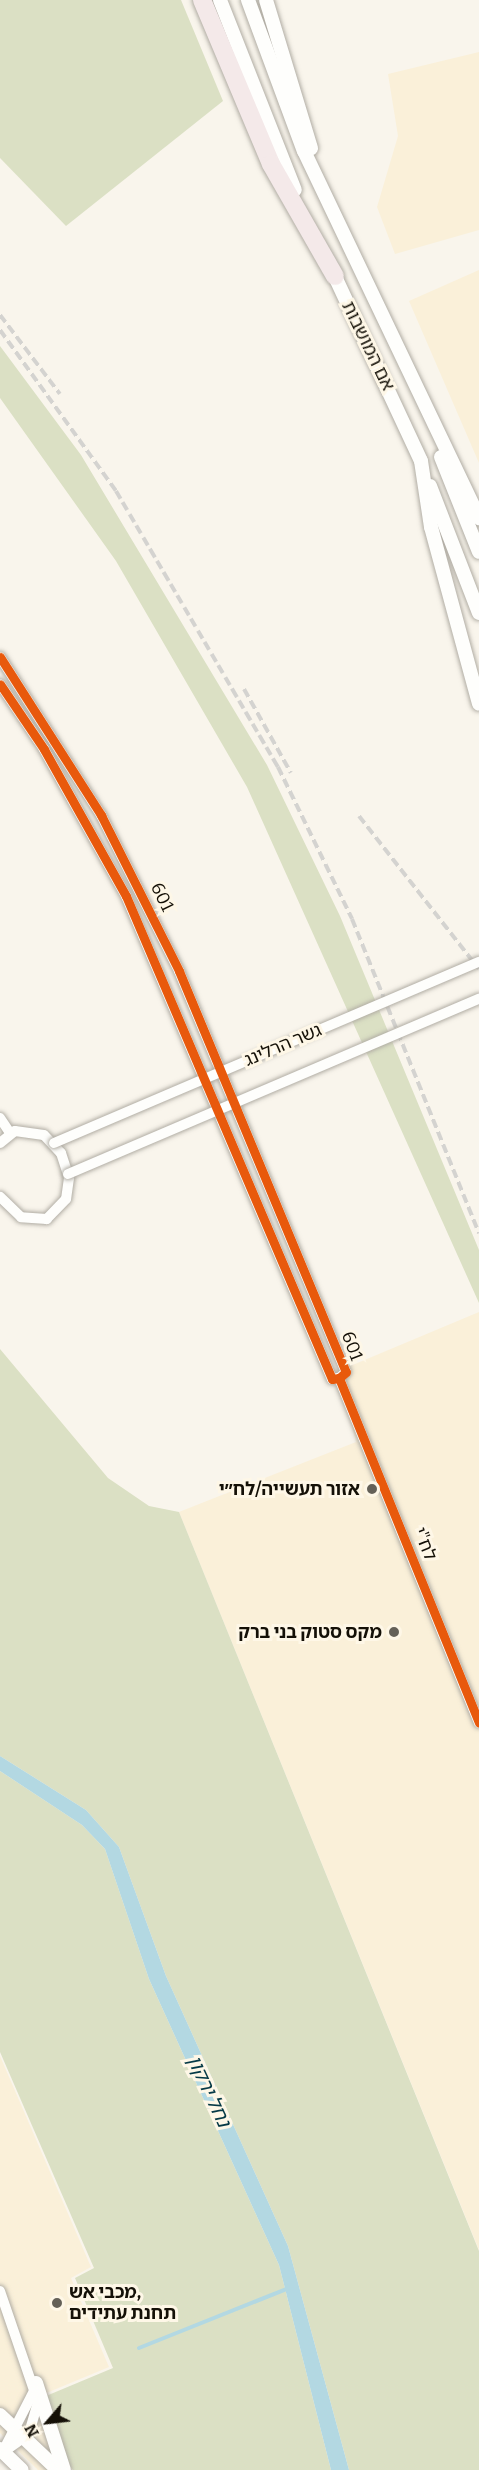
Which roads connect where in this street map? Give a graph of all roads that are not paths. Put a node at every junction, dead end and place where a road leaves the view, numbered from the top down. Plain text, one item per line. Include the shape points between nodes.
1 (202, 0) edge
2 (220, 0) edge
3 (248, 0) edge
4 (266, 0) edge
5 (320, 186) junction
6 (335, 276) junction
7 (423, 404) junction
8 (421, 461) junction
9 (479, 518) edge
10 (479, 552) edge
11 (479, 613) edge
12 (0, 657) edge
13 (1, 686) edge
14 (479, 704) edge
15 (479, 962) edge
16 (479, 999) edge
17 (0, 1118) edge
18 (10, 1133) junction
19 (0, 1143) edge
20 (54, 1143) junction
21 (68, 1174) junction
22 (0, 1197) edge
23 (339, 1378) junction
24 (479, 1723) edge
25 (0, 2291) edge
26 (36, 2383) junction
27 (0, 2415) edge
28 (21, 2434) junction
29 (2, 2450) edge
30 (22, 2470) edge
31 (58, 2470) edge
32 (64, 2470) edge

1 - 6 highway via 271,164
2 - 6 main road, אם המושבות via 279,156
3 - 5 main road, אם המושבות
4 - 5 main road
5 - 7 main road, אם המושבות
6 - 8 main road, אם המושבות
7 - 9 main road, אם המושבות
7 - 10 main road via 451,488
8 - 11 main road
8 - 14 main road, אם המושבות via 431,527
12 - 23 street, 601 via 101,815 166,944 346,1372
13 - 23 street, 601 via 49,757 126,896 332,1379
15 - 20 street, גשר הרלינג, bridge
16 - 21 street, גשר הרלינג, bridge
17 - 18 street
18 - 19 street
18 - 20 street via 34,1131
20 - 21 street
21 - 22 street via 66,1199 46,1219 21,1217
23 - 24 street, לח"י
25 - 26 street
26 - 28 street
26 - 32 main road
27 - 28 main road
28 - 29 street
28 - 31 main road
29 - 30 main road

